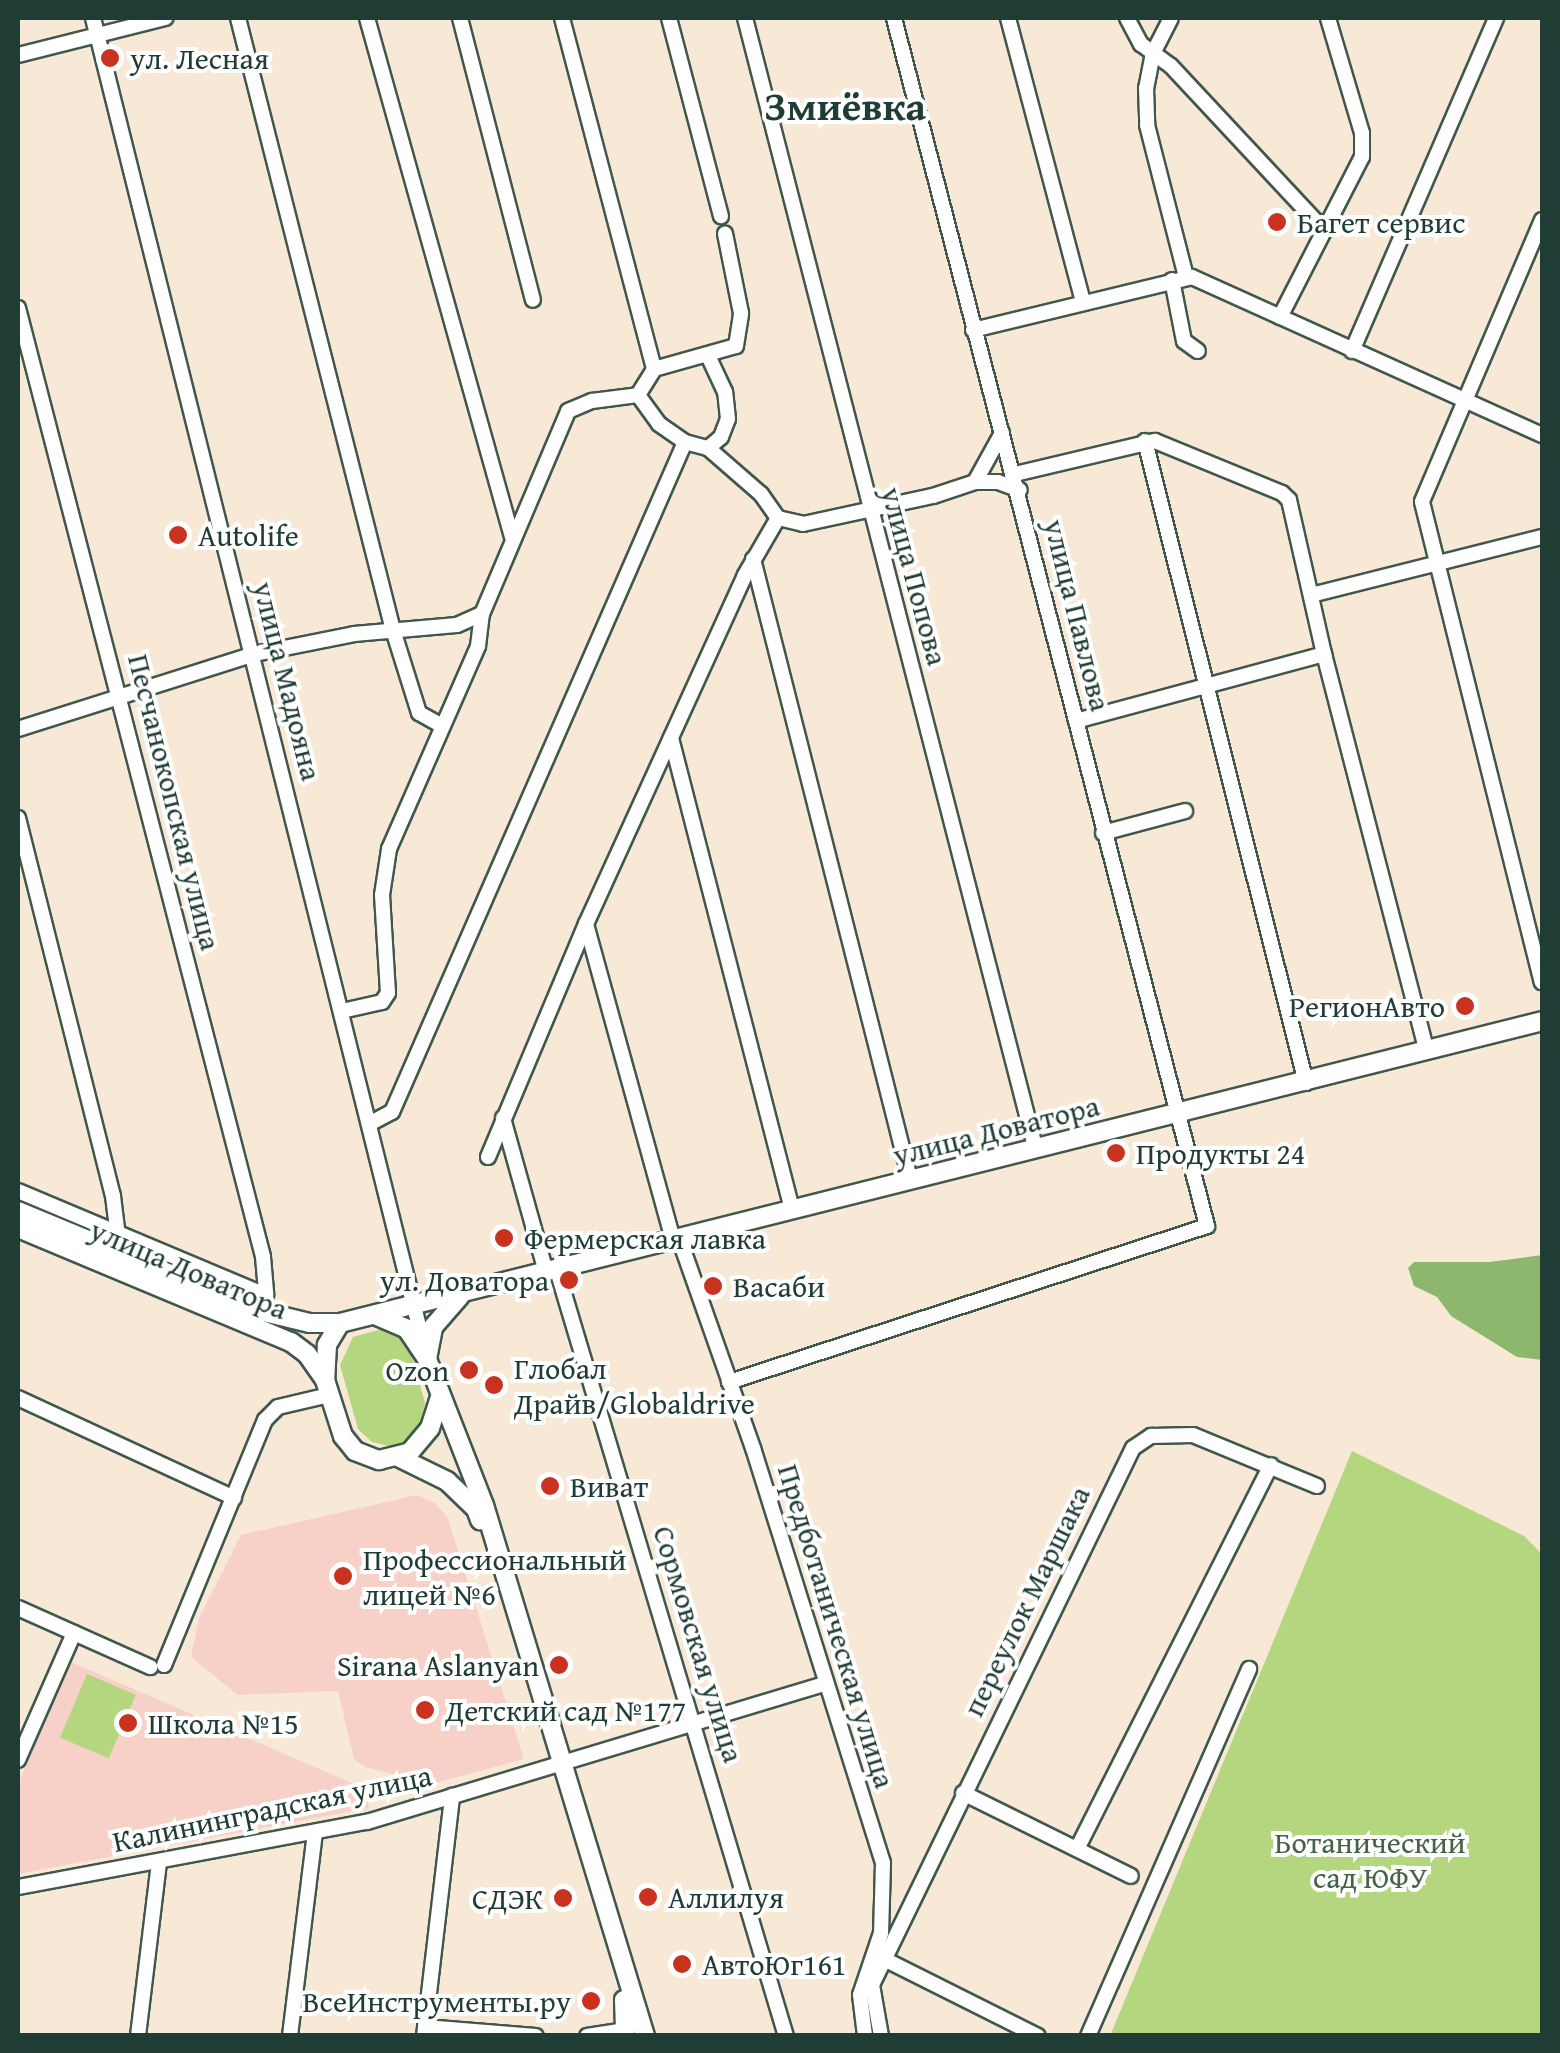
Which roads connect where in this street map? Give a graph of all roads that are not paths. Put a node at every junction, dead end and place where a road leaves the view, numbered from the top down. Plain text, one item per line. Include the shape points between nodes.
1 (93, 18) edge
2 (165, 18) edge
3 (238, 18) edge
4 (367, 18) edge
5 (460, 18) edge
6 (562, 18) edge
7 (669, 18) edge
8 (745, 18) edge
9 (894, 18) edge
10 (1008, 18) edge
11 (1127, 18) edge
12 (1171, 18) edge
13 (1328, 18) edge
14 (1496, 18) edge
15 (97, 33) junction
16 (1152, 53) junction
17 (18, 54) edge
18 (721, 216) dead end
19 (1542, 220) edge
20 (1323, 229) junction
21 (726, 234) dead end
22 (1179, 278) junction
23 (533, 300) dead end
24 (1083, 301) junction
25 (18, 308) edge
26 (1280, 316) junction
27 (973, 330) junction
28 (1352, 350) junction
29 (1198, 351) dead end
30 (708, 356) junction
31 (654, 369) junction
32 (638, 395) junction
33 (1463, 400) junction
34 (1003, 432) junction
35 (1542, 435) edge
36 (1145, 440) junction
37 (685, 442) junction
38 (708, 448) junction
39 (1015, 474) junction
40 (975, 482) junction
41 (1020, 490) junction
42 (869, 511) junction
43 (778, 518) junction
44 (512, 537) junction
45 (1542, 537) edge
46 (753, 559) junction
47 (1435, 564) junction
48 (1311, 595) junction
49 (482, 614) junction
50 (393, 630) junction
51 (254, 654) junction
52 (1324, 654) junction
53 (1206, 686) junction
54 (120, 696) junction
55 (1076, 721) junction
56 (442, 726) junction
57 (18, 729) edge
58 (671, 738) junction
59 (1185, 811) dead end
60 (18, 818) edge
61 (1103, 833) junction
62 (586, 924) junction
63 (1542, 982) edge
64 (342, 1011) junction
65 (1542, 1021) edge
66 (1427, 1052) junction
67 (1306, 1083) junction
68 (1175, 1114) junction
69 (503, 1118) junction
70 (369, 1124) junction
71 (1035, 1148) junction
72 (488, 1156) dead end
73 (910, 1180) junction
74 (18, 1191) edge
75 (792, 1210) junction
76 (18, 1211) edge
77 (18, 1228) edge
78 (118, 1234) junction
79 (676, 1239) junction
80 (552, 1271) junction
81 (463, 1292) junction
82 (263, 1303) junction
83 (412, 1304) junction
84 (372, 1315) junction
85 (340, 1324) junction
86 (428, 1360) junction
87 (729, 1382) junction
88 (327, 1388) junction
89 (440, 1396) junction
90 (18, 1398) edge
91 (25, 1405) edge
92 (400, 1458) junction
93 (1271, 1465) junction
94 (1317, 1486) dead end
95 (234, 1498) junction
96 (18, 1608) edge
97 (74, 1633) junction
98 (1249, 1669) dead end
99 (824, 1684) junction
100 (694, 1723) junction
101 (18, 1760) edge
102 (558, 1765) junction
103 (963, 1793) junction
104 (452, 1796) junction
105 (315, 1833) junction
106 (1077, 1849) junction
107 (160, 1862) junction
108 (1130, 1876) dead end
109 (18, 1887) edge
110 (884, 1959) junction
111 (424, 2031) edge
112 (880, 2031) edge
113 (632, 2034) edge
114 (138, 2036) edge
115 (290, 2036) edge
116 (536, 2036) edge
117 (587, 2036) edge
118 (786, 2036) edge
119 (866, 2036) edge
120 (897, 2036) edge
121 (1038, 2036) edge
122 (1088, 2036) edge

1 - 15 street, улица Мадояна
2 - 15 street
3 - 50 street
4 - 44 street
5 - 23 street
6 - 31 street
7 - 18 street
8 - 42 street, улица Попова
9 - 27 street, улица Павлова
10 - 24 street
11 - 16 street
12 - 16 street
13 - 20 street via 1364,144 1350,186
14 - 28 street
15 - 17 street
15 - 51 street, улица Мадояна
16 - 20 street
16 - 22 street via 1148,125
19 - 33 street
20 - 26 street
21 - 30 street via 741,312 738,340 731,351
22 - 24 street
22 - 26 street via 1201,279
22 - 29 street via 1184,341
24 - 27 street
25 - 54 street, Песчанокопская улица
26 - 28 street
27 - 34 street, улица Павлова
28 - 33 street
30 - 31 street
30 - 38 street via 725,392 728,419
31 - 32 street
32 - 37 street via 659,424
32 - 44 street via 579,404 560,422
33 - 35 street
33 - 47 street via 1422,502
34 - 39 street, улица Павлова
34 - 40 street
36 - 39 street
36 - 48 street via 1282,492 1293,510
36 - 53 street
37 - 38 street
37 - 70 street via 392,1112
38 - 43 street
39 - 41 street, улица Павлова
40 - 41 street
40 - 42 street
41 - 55 street, улица Павлова
42 - 43 street via 803,524
42 - 71 street, улица Попова
43 - 46 street
44 - 49 street
45 - 47 street
46 - 58 street
46 - 73 street
47 - 48 street
47 - 63 street
48 - 52 street
49 - 50 street via 457,625
49 - 56 street via 478,646
50 - 51 street
50 - 56 street via 420,713
51 - 54 street
51 - 64 street, улица Мадояна
52 - 53 street
52 - 66 street
53 - 55 street
53 - 67 street
54 - 57 street
54 - 82 street, Песчанокопская улица via 263,1257
55 - 61 street, улица Павлова
56 - 64 street via 384,866 385,999
58 - 62 street
58 - 75 street
59 - 61 street
60 - 78 street
61 - 68 street, улица Павлова
62 - 69 street
62 - 79 street, Предботаническая улица
64 - 70 street, улица Мадояна
65 - 66 main road, улица Доватора
66 - 67 main road, улица Доватора
67 - 68 main road, улица Доватора
68 - 71 main road, улица Доватора
68 - 87 street, улица Павлова via 1207,1226
69 - 72 street
69 - 80 street, Сормовская улица
70 - 83 street, улица Мадояна
71 - 73 main road, улица Доватора
73 - 75 main road, улица Доватора
74 - 78 street, улица Доватора
75 - 79 main road, улица Доватора
76 - 82 main road, улица Доватора
77 - 88 main road, улица Доватора via 291,1342 307,1354
78 - 82 street, улица Доватора
79 - 80 main road, улица Доватора
79 - 87 street, Предботаническая улица
80 - 81 main road, улица Доватора
80 - 100 street, Сормовская улица
81 - 83 main road, улица Доватора
81 - 86 main road via 438,1318
82 - 85 main road, улица Доватора via 310,1324
83 - 84 main road, улица Доватора
83 - 86 street, улица Мадояна
84 - 85 main road
84 - 86 main road via 407,1328
85 - 88 main road via 328,1345
86 - 89 main road
87 - 99 street, Предботаническая улица
88 - 92 main road via 355,1451 379,1460
88 - 95 street via 272,1410
89 - 92 main road via 424,1437
89 - 102 main road via 484,1505
90 - 91 street
91 - 95 street
92 - 102 main road via 436,1472 476,1508
93 - 94 street, переулок Маршака
93 - 103 street, переулок Маршака via 1214,1440 1178,1433 1151,1436 1133,1448
93 - 106 street
95 - 97 street via 157,1666
96 - 97 street
97 - 101 street
98 - 122 street
99 - 100 street, Калининградская улица
99 - 119 street, Предботаническая улица via 886,1879 881,1933 860,1995
100 - 102 street, Калининградская улица
100 - 118 street, Сормовская улица
102 - 104 street, Калининградская улица
102 - 113 main road
102 - 113 main road
103 - 106 street
103 - 110 street, переулок Маршака
104 - 105 street, Калининградская улица
104 - 111 street
105 - 107 street, Калининградская улица
105 - 115 street
106 - 108 street
107 - 109 street, Калининградская улица
107 - 114 street
110 - 112 street via 871,1992
110 - 121 street
111 - 116 street
112 - 120 street
113 - 117 street

